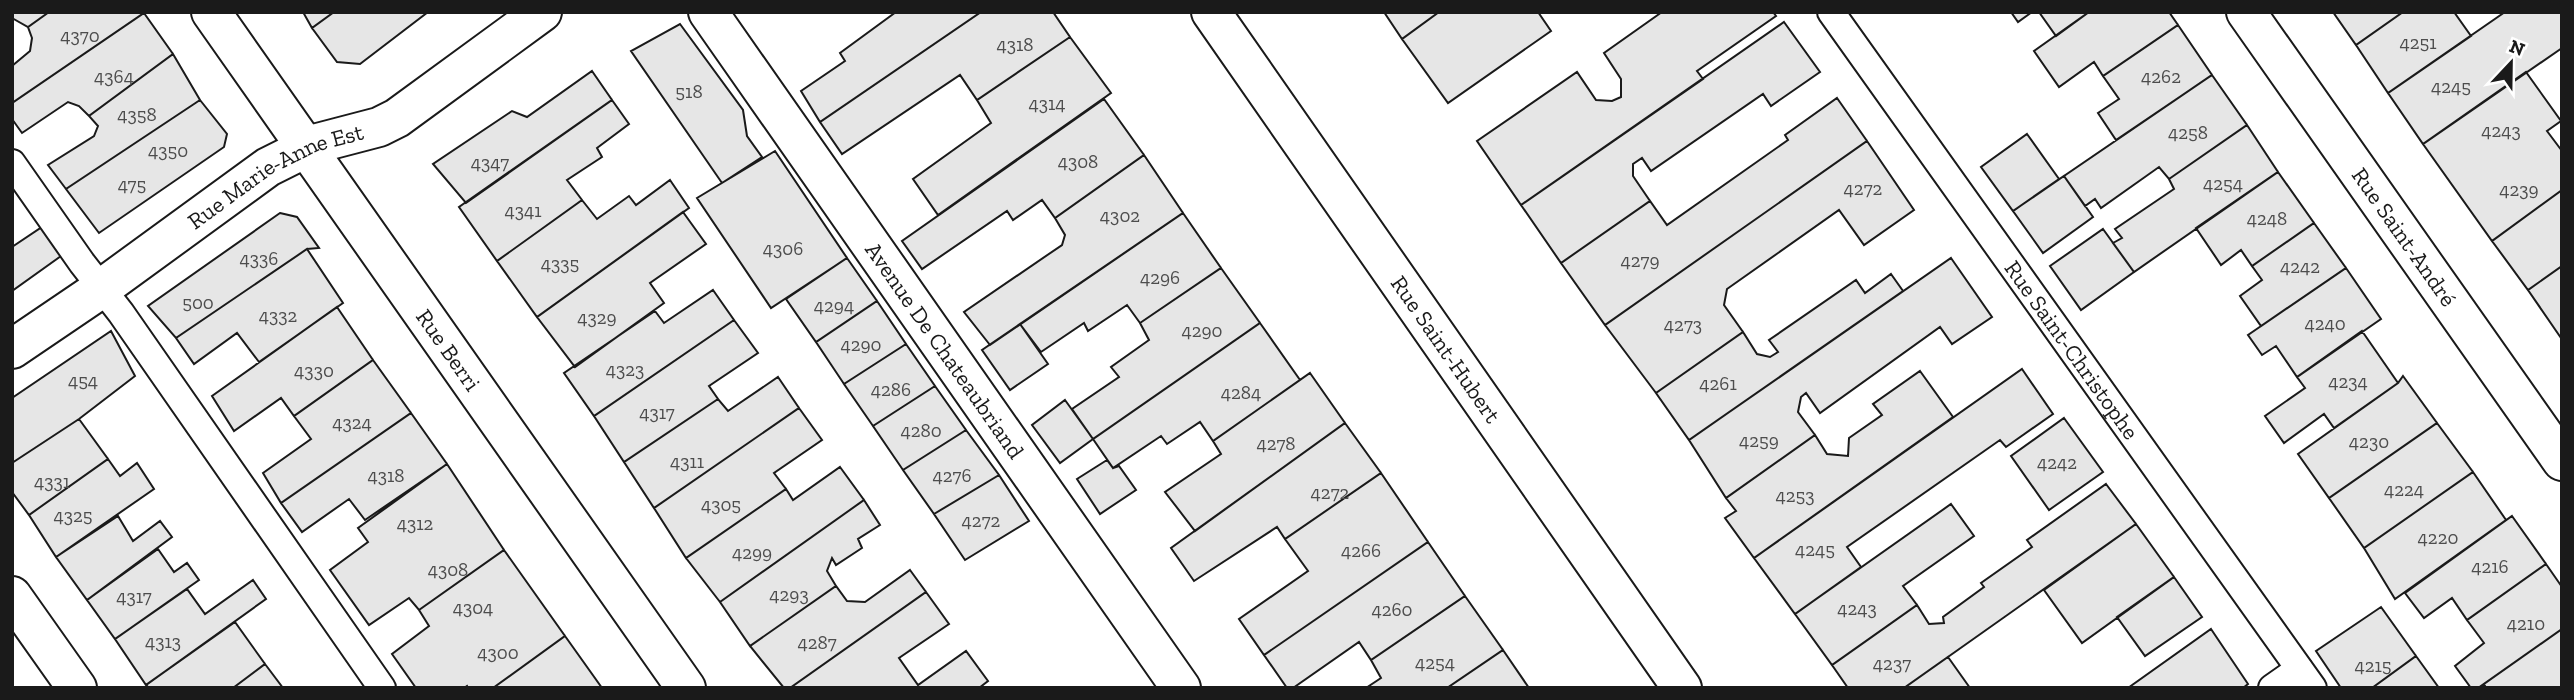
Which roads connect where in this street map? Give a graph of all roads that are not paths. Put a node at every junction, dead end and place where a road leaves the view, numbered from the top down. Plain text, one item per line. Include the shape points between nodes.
1 (211, 12) edge
2 (542, 12) edge
3 (708, 12) edge
4 (1211, 12) edge
5 (1830, 12) edge
6 (2246, 12) edge
7 (306, 147) junction
8 (12, 163) edge
9 (102, 288) junction
10 (12, 349) edge
11 (2562, 461) edge
12 (12, 596) edge
13 (2306, 678) edge
14 (77, 688) edge
15 (382, 688) edge
16 (686, 688) edge
17 (1181, 688) edge
18 (1682, 688) edge
19 (2272, 688) edge

1 - 7 street, Rue Berri
2 - 7 street, Rue Marie-Anne Est via 397,118
3 - 17 street, Avenue De Chateaubriand
4 - 18 street, Rue Saint-Hubert
5 - 13 lane, Rue Saint-Christophe
6 - 11 street, Rue Saint-André
7 - 9 street, Rue Marie-Anne Est via 268,167
7 - 16 street, Rue Berri
8 - 9 lane
9 - 10 street, Rue Marie-Anne Est
9 - 15 lane
12 - 14 street
13 - 19 lane

